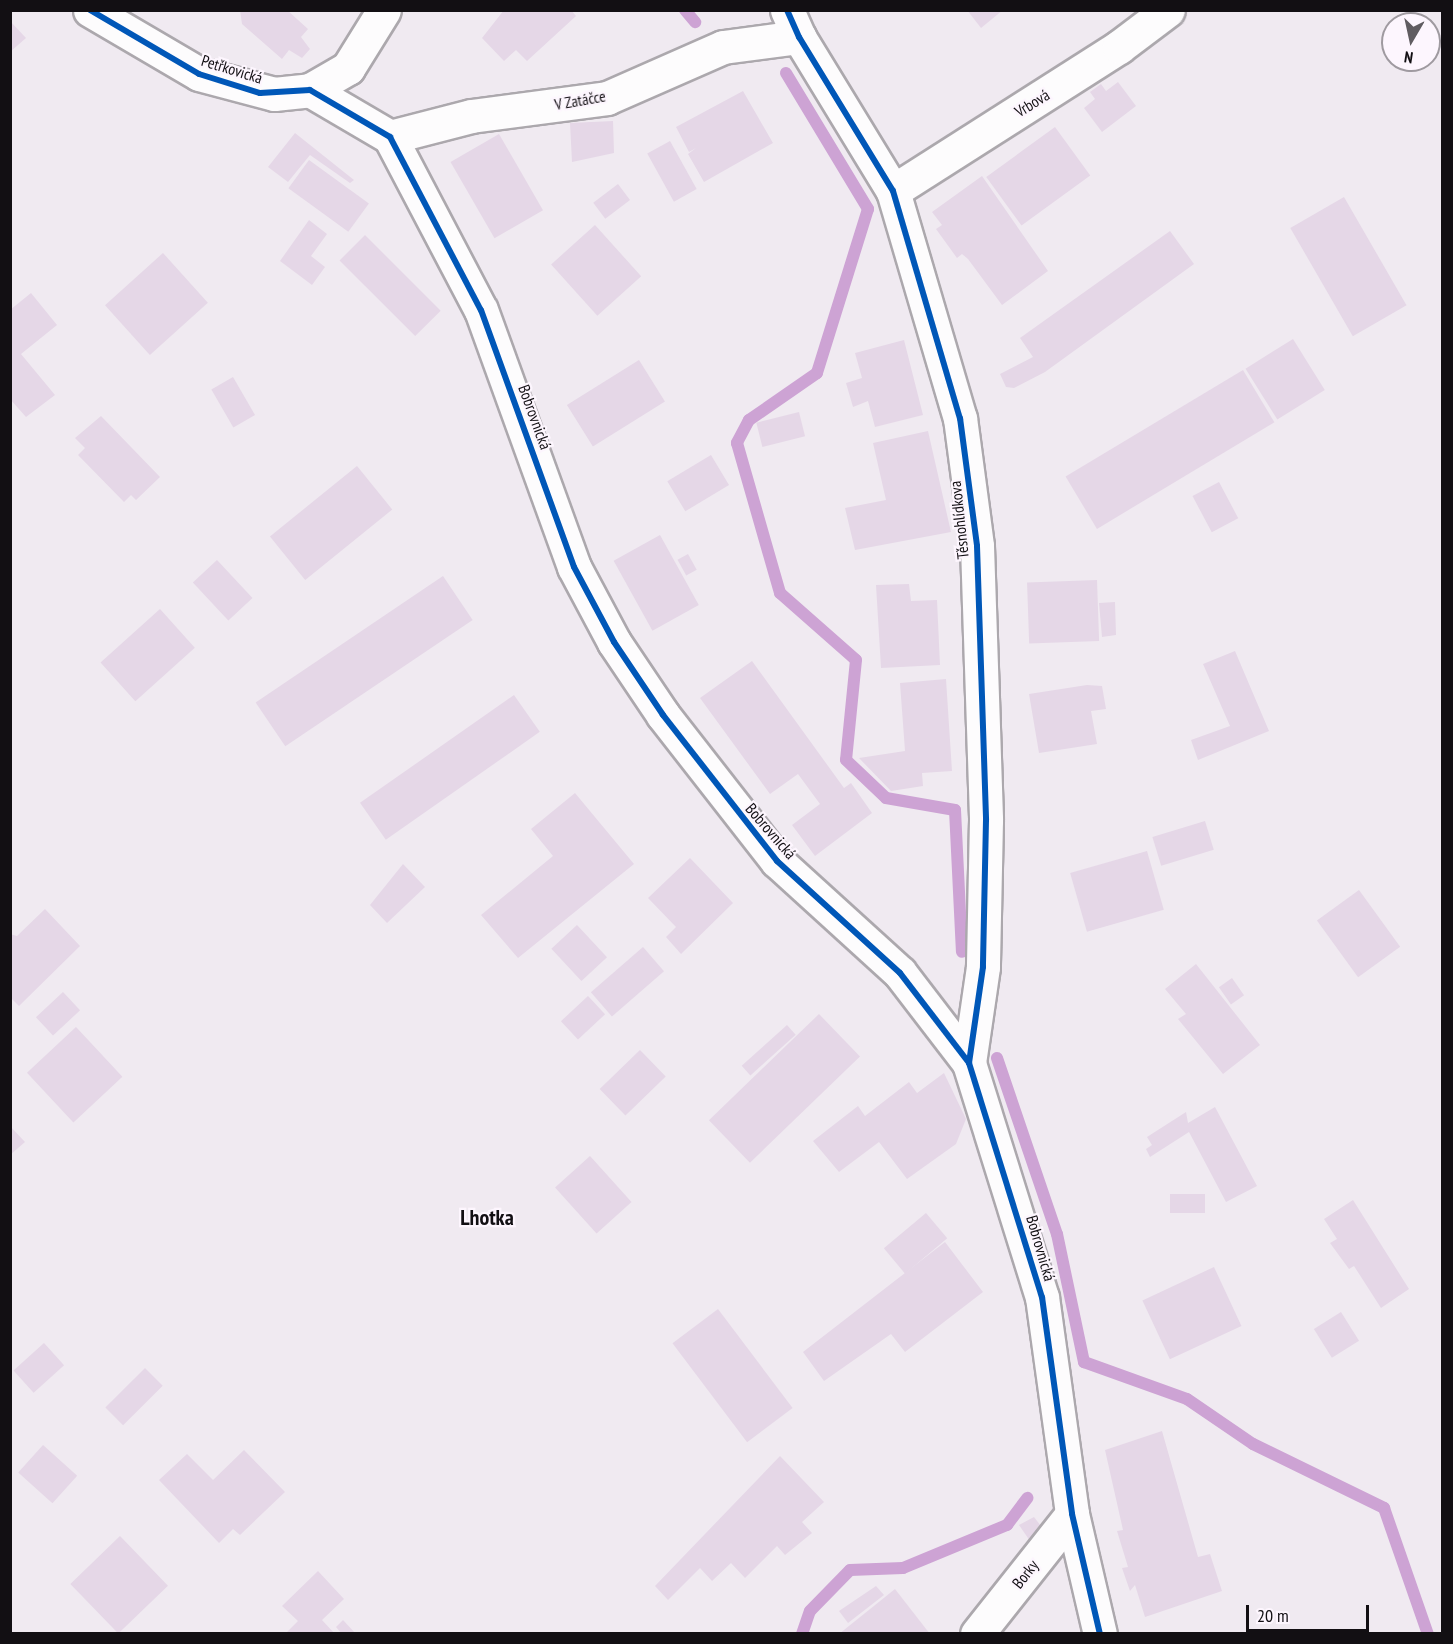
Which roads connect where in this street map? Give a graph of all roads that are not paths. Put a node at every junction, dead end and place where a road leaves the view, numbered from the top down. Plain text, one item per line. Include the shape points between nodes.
1 (90, 10) edge
2 (384, 10) edge
3 (1168, 10) edge
4 (793, 24) edge
5 (310, 90) junction
6 (390, 137) junction
7 (892, 191) junction
8 (969, 1064) junction
9 (1072, 1514) junction
10 (977, 1634) edge
11 (1100, 1634) edge

1 - 5 street, Petřkovická via 145,47 213,80 274,94
2 - 5 street, Petřkovická via 348,68
3 - 7 street, Vrbová via 1119,47
4 - 6 street, V Zatáčce via 723,47 607,98 471,116
4 - 7 street, Těsnohlídkova
5 - 6 street
6 - 8 street, Bobrovnická via 481,310 574,567 614,642 663,715 777,861 900,973
7 - 8 street, Těsnohlídkova via 960,418 977,546 986,831 983,967
8 - 9 street, Bobrovnická via 1042,1297
9 - 10 street, Borky
9 - 11 street, Bobrovnická

